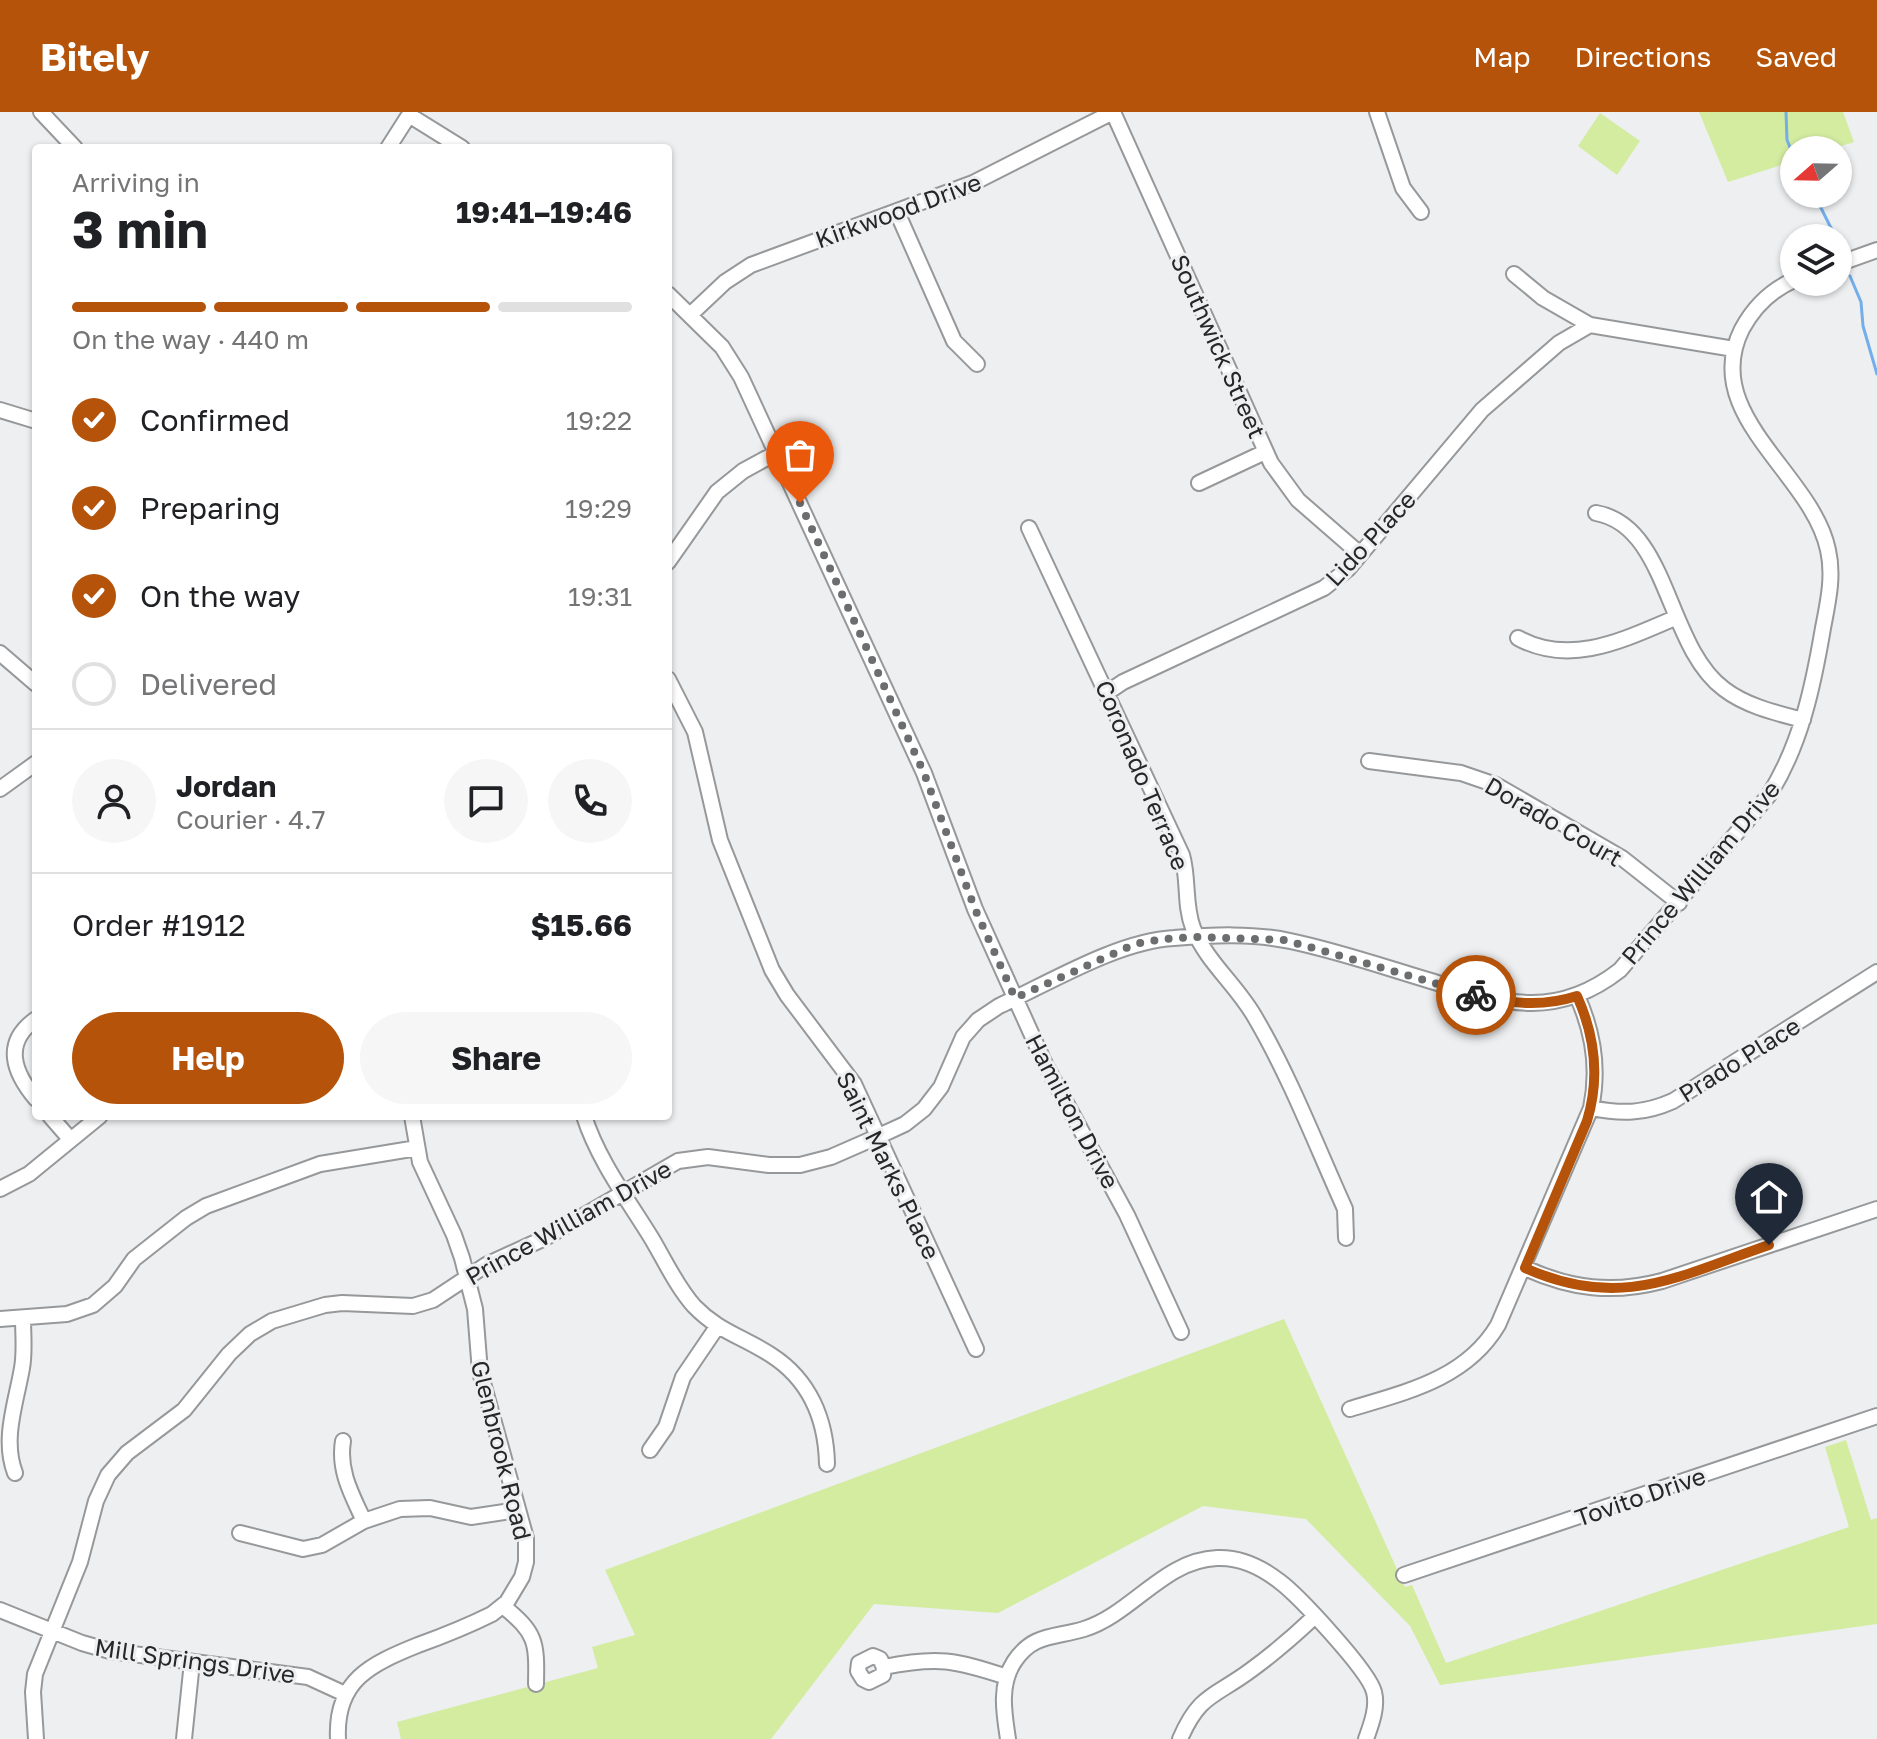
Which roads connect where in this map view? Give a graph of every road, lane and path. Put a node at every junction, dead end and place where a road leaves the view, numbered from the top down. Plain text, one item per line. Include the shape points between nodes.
1 (41, 112) edge
2 (1113, 112) edge
3 (1377, 112) edge
4 (410, 113) edge
5 (71, 144) edge
6 (391, 144) edge
7 (456, 144) edge
8 (897, 212) junction
9 (1421, 212) dead end
10 (1877, 250) edge
11 (1852, 259) edge
12 (1514, 274) dead end
13 (1780, 287) edge
14 (672, 298) edge
15 (690, 315) junction
16 (1590, 325) junction
17 (1734, 349) junction
18 (977, 364) dead end
19 (0, 410) edge
20 (32, 420) edge
21 (1265, 452) junction
22 (776, 453) junction
23 (1199, 483) dead end
24 (1596, 513) dead end
25 (1029, 528) dead end
26 (1360, 554) junction
27 (672, 556) edge
28 (1675, 618) junction
29 (1518, 638) dead end
30 (0, 653) edge
31 (32, 681) edge
32 (672, 687) edge
33 (1108, 692) junction
34 (1803, 720) junction
35 (1369, 761) dead end
36 (32, 766) edge
37 (0, 789) edge
38 (1679, 903) junction
39 (1198, 937) junction
40 (1877, 972) edge
41 (1577, 996) junction
42 (1015, 998) junction
43 (32, 1023) edge
44 (32, 1094) edge
45 (1591, 1108) junction
46 (53, 1120) edge
47 (95, 1120) edge
48 (413, 1120) edge
49 (586, 1120) edge
50 (879, 1136) junction
51 (70, 1139) junction
52 (417, 1148) junction
53 (0, 1189) edge
54 (623, 1191) junction
55 (1877, 1209) edge
56 (1346, 1238) dead end
57 (1525, 1268) junction
58 (466, 1277) junction
59 (23, 1318) junction
60 (0, 1319) edge
61 (717, 1327) junction
62 (1181, 1332) dead end
63 (976, 1349) dead end
64 (1350, 1409) dead end
65 (1877, 1416) edge
66 (343, 1441) dead end
67 (650, 1450) dead end
68 (827, 1464) dead end
69 (15, 1473) dead end
70 (518, 1510) junction
71 (364, 1521) junction
72 (240, 1533) dead end
73 (1404, 1575) dead end
74 (503, 1606) junction
75 (0, 1610) edge
76 (1314, 1617) junction
77 (52, 1631) junction
78 (192, 1662) junction
79 (884, 1667) dead end
80 (1007, 1677) junction
81 (536, 1684) dead end
82 (345, 1694) junction
83 (36, 1739) edge
84 (184, 1739) edge
85 (338, 1739) edge
86 (1008, 1739) edge
87 (1180, 1739) edge
88 (1366, 1739) edge

1 - 5 street
2 - 8 street, Kirkwood Drive via 997,172
2 - 21 street, Southwick Street
3 - 9 street via 1403,188
4 - 6 street
4 - 7 street
8 - 15 street, Kirkwood Drive via 751,265
8 - 18 street via 954,341
10 - 11 street
12 - 16 street
13 - 17 street, Prince William Drive via 1745,323
14 - 15 street, Hamilton Drive
15 - 22 street, Hamilton Drive via 733,361
16 - 17 street
16 - 26 street, Lido Place via 1559,343 1482,410
17 - 34 street, Prince William Drive via 1734,384 1742,411 1814,511 1829,552 1830,590
19 - 20 street
21 - 23 street
21 - 26 street, Southwick Street via 1298,500
22 - 27 street via 717,492
22 - 42 street, Hamilton Drive via 924,773
24 - 28 street via 1617,519 1634,533
25 - 33 street, Coronado Terrace
26 - 33 street, Lido Place via 1306,599
28 - 29 street via 1621,641 1582,650 1544,650
28 - 34 street via 1701,666 1724,689
30 - 31 street
32 - 50 street, Saint Marks Place via 695,732 720,840 772,970 854,1084
33 - 39 street, Coronado Terrace via 1182,855
34 - 38 street, Prince William Drive via 1769,795
35 - 38 street, Dorado Court via 1461,773 1496,785 1622,858
36 - 37 street
38 - 41 street, Prince William Drive via 1620,970
39 - 41 street, Prince William Drive via 1285,940 1509,1003
39 - 42 street, Prince William Drive via 1135,944
39 - 56 street, Coronado Terrace via 1262,1028 1345,1209
40 - 45 street, Prado Place via 1673,1101 1627,1113
41 - 45 street via 1593,1050
42 - 50 street, Prince William Drive via 968,1030 941,1087 924,1109
42 - 62 street, Hamilton Drive
43 - 44 street via 19,1036 14,1060
45 - 57 street
46 - 51 street
47 - 51 street
48 - 52 street, Glenbrook Road
49 - 54 street
50 - 54 street, Prince William Drive via 800,1165 692,1158
50 - 63 street, Saint Marks Place
51 - 53 street via 22,1179
52 - 58 street, Glenbrook Road
52 - 59 street via 320,1164 206,1206 134,1259 93,1305 67,1314
54 - 58 street, Prince William Drive
54 - 61 street via 685,1294
55 - 57 street via 1636,1287 1575,1286
57 - 64 street via 1495,1331 1466,1362 1424,1386
58 - 70 street, Glenbrook Road via 477,1319 480,1372
58 - 77 street, Prince William Drive via 422,1304 342,1303 285,1317 236,1346 184,1410 127,1453 108,1475
59 - 60 street
59 - 69 street via 23,1365 9,1443
61 - 67 street via 683,1377 666,1427
61 - 68 street via 771,1355 801,1382 822,1422
65 - 73 street, Tovito Drive
66 - 71 street via 342,1469
70 - 71 street via 471,1517 420,1507
70 - 74 street, Glenbrook Road via 526,1562
71 - 72 street via 322,1545 303,1549
74 - 81 street via 532,1634
74 - 82 street via 378,1662
75 - 77 street, Mill Springs Drive
76 - 80 street via 1279,1581 1244,1561 1216,1558 1189,1563 1098,1624 1037,1640
76 - 87 street via 1249,1672 1217,1690 1192,1713
76 - 88 street via 1361,1666 1375,1692
77 - 78 street, Mill Springs Drive via 110,1651
77 - 83 street, Prince William Drive via 34,1682
78 - 82 street, Mill Springs Drive via 308,1677
78 - 84 street
79 - 80 street via 928,1659
80 - 86 street
82 - 85 street

